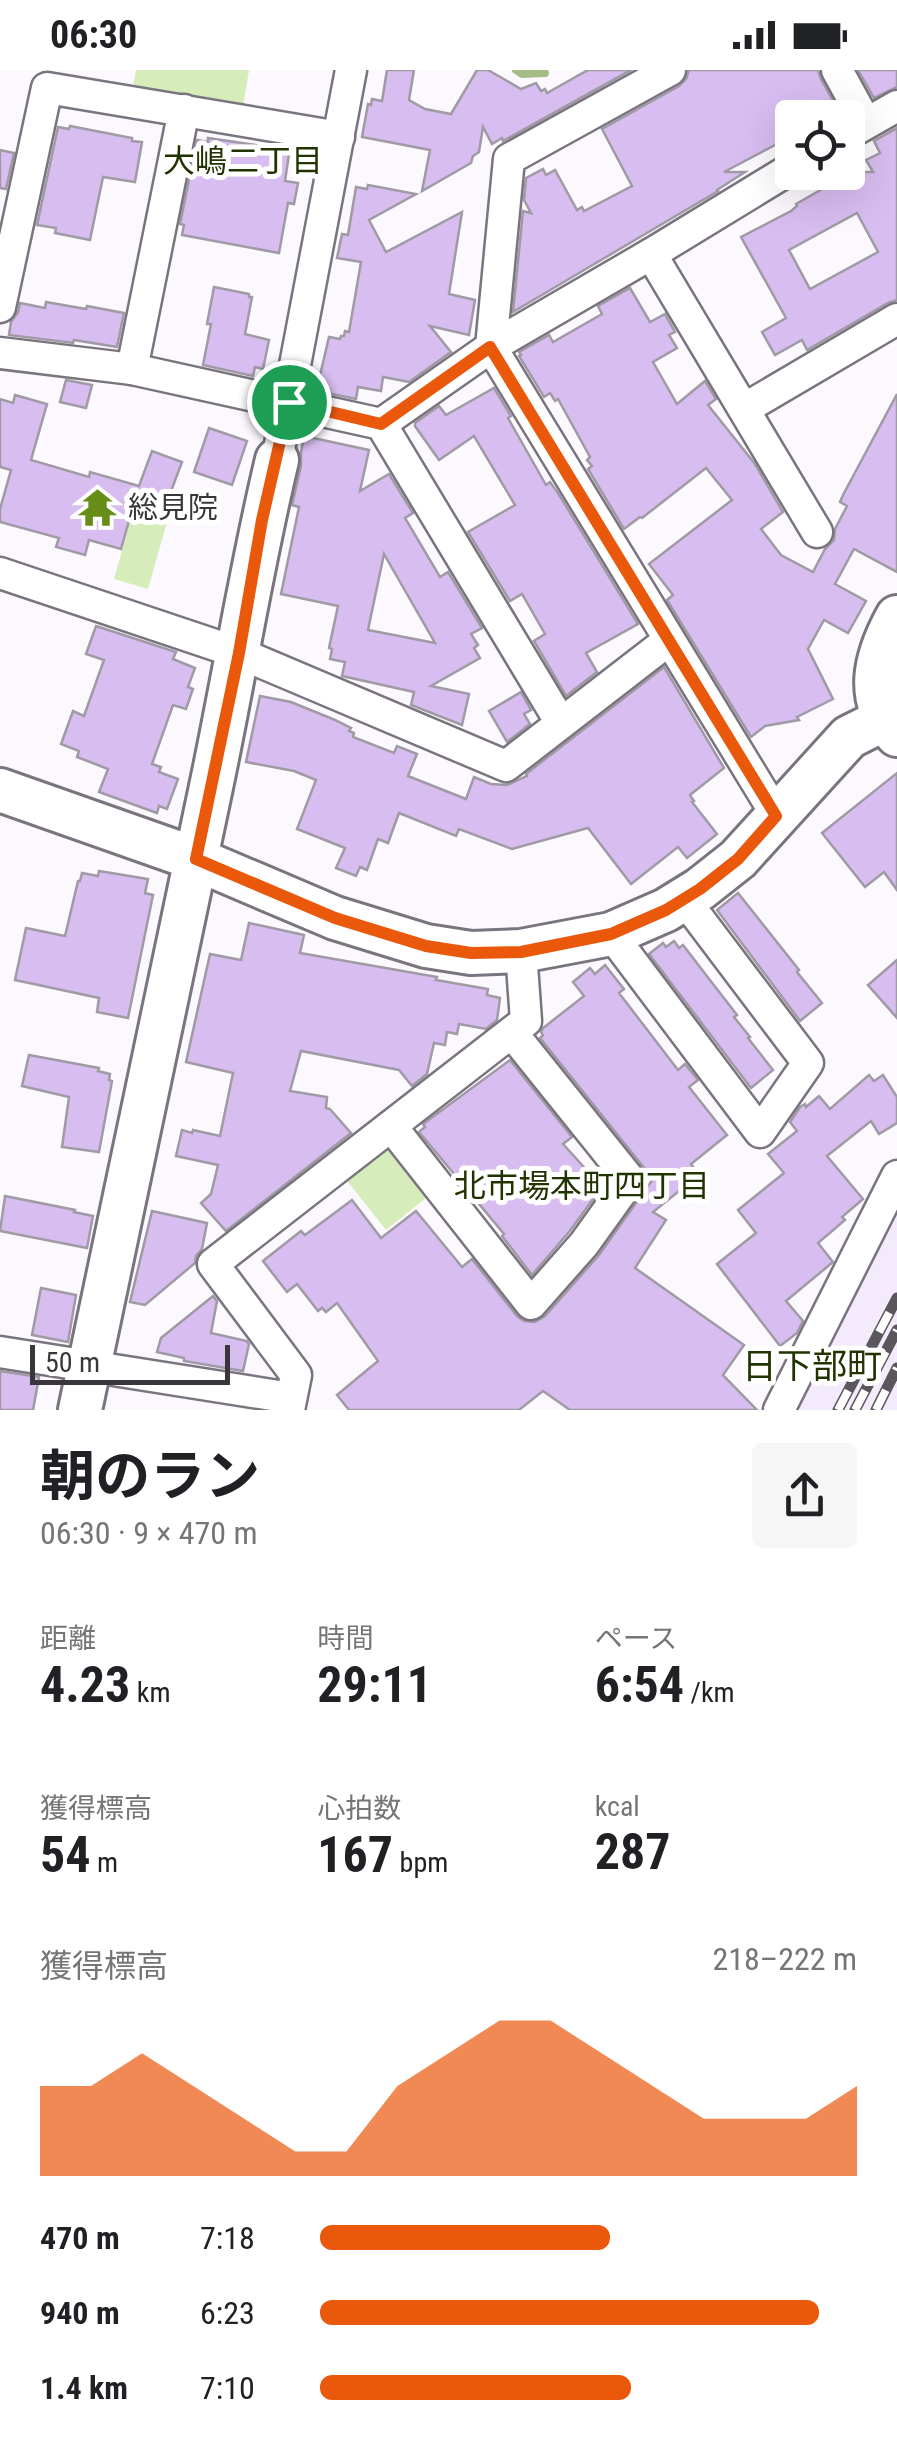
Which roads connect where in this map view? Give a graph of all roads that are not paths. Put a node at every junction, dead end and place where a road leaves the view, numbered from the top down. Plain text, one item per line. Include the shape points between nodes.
1 (351, 70) edge
2 (670, 70) edge
3 (837, 70) edge
4 (847, 100) edge
5 (897, 106) edge
6 (184, 110) junction
7 (865, 124) edge
8 (339, 137) junction
9 (775, 178) edge
10 (651, 254) junction
11 (0, 308) edge
12 (897, 319) edge
13 (490, 347) junction
14 (0, 353) edge
15 (132, 369) junction
16 (289, 402) junction
17 (744, 409) junction
18 (381, 424) junction
19 (277, 460) joint
20 (817, 532) dead end
21 (0, 574) edge
22 (897, 617) edge
23 (669, 640) junction
24 (239, 653) junction
25 (561, 723) junction
26 (890, 727) edge
27 (0, 790) edge
28 (776, 816) junction
29 (196, 859) junction
30 (684, 899) junction
31 (611, 934) junction
32 (521, 952) junction
33 (512, 1032) junction
34 (392, 1126) junction
35 (897, 1176) edge
36 (0, 1352) edge
37 (89, 1366) junction
38 (290, 1404) edge
39 (80, 1410) edge
40 (779, 1410) edge

1 - 8 street
2 - 13 street via 509,158
3 - 4 street
5 - 7 street
6 - 8 street
6 - 11 street via 47,88
6 - 15 street
8 - 16 street
9 - 10 street
10 - 13 street
10 - 17 street
12 - 17 street
13 - 18 street
13 - 23 street
14 - 15 street
15 - 16 street
16 - 18 street
16 - 19 street
17 - 20 street
18 - 25 street
19 - 24 street
21 - 24 street
22 - 26 street via 877,665 876,690
23 - 25 street
23 - 28 street
24 - 25 street via 506,766
24 - 29 street
26 - 28 street via 848,737
27 - 29 street
28 - 30 street via 738,859
29 - 32 street via 335,918 426,946
29 - 37 street
30 - 31 street
30 - 31 street via 808,1063 760,1132
31 - 32 street
32 - 33 street via 526,1022
33 - 34 street
33 - 34 street via 630,1180 531,1304
34 - 38 street via 213,1264 296,1375
35 - 40 street
36 - 37 street
37 - 38 street
37 - 39 street

